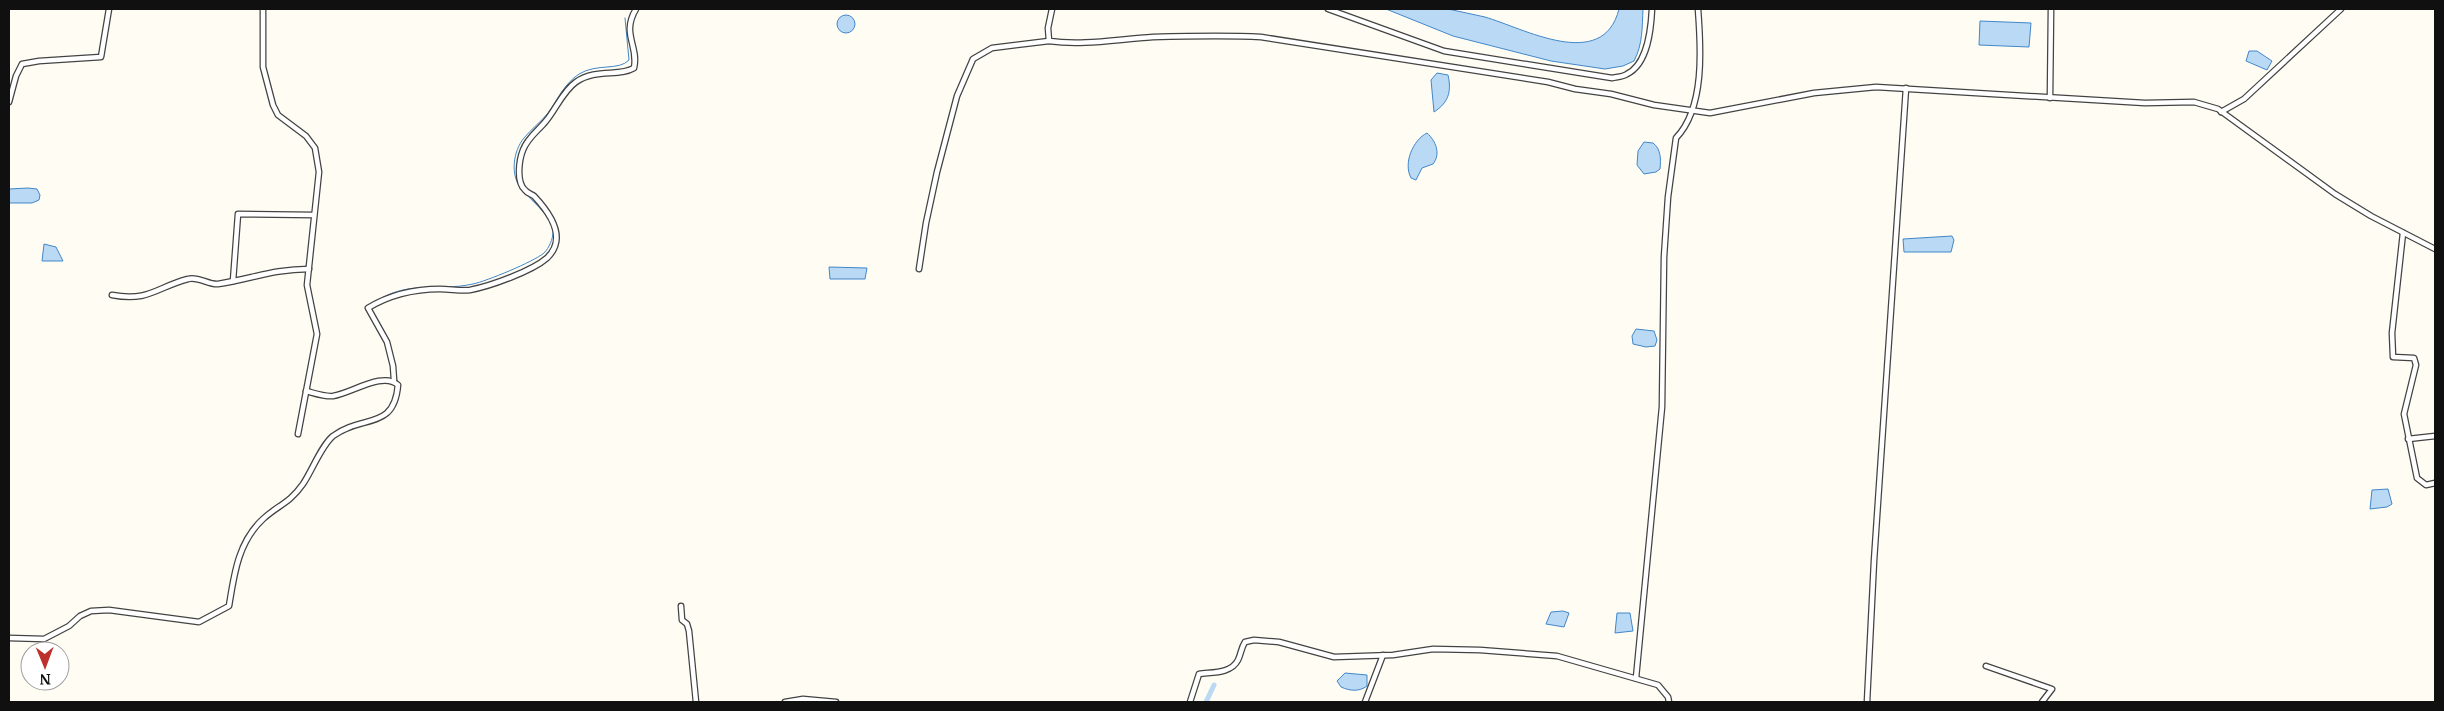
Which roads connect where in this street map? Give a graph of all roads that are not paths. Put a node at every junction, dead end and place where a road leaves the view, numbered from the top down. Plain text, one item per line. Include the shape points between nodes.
1 (109, 9) edge
2 (263, 9) edge
3 (636, 9) edge
4 (1052, 9) edge
5 (1328, 9) edge
6 (1652, 9) edge
7 (1698, 9) edge
8 (2051, 9) edge
9 (2341, 9) edge
10 (1049, 41) junction
11 (1906, 88) junction
12 (2050, 98) junction
13 (9, 102) edge
14 (1692, 111) junction
15 (2221, 112) junction
16 (314, 215) junction
17 (2403, 233) junction
18 (2435, 249) edge
19 (309, 269) junction
20 (919, 269) dead end
21 (233, 281) junction
22 (112, 295) dead end
23 (394, 380) junction
24 (306, 391) junction
25 (298, 434) dead end
26 (2435, 436) edge
27 (2408, 439) junction
28 (2435, 483) edge
29 (682, 606) dead end
30 (9, 638) edge
31 (1383, 655) junction
32 (1986, 666) dead end
33 (1636, 678) junction
34 (696, 702) edge
35 (784, 702) edge
36 (836, 702) edge
37 (1190, 702) edge
38 (1366, 702) edge
39 (1669, 702) edge
40 (1867, 702) edge
41 (2042, 702) edge

1 - 13 street via 101,57 22,64
2 - 16 street via 262,67 273,105 278,115 306,136 315,148 319,172
3 - 23 street via 629,38 634,68 593,74 575,83 527,140 523,150 521,183 524,190 547,210 558,235 556,247 541,262 471,290 437,289 399,294 386,297 368,308 387,342 394,366
4 - 10 street
5 - 6 street via 1444,51 1612,78 1627,75 1638,65 1645,50
7 - 14 street via 1699,64
8 - 12 street
9 - 15 street via 2244,99
10 - 14 street via 1261,37 1548,82
10 - 20 street via 992,48 973,59 957,96 937,172
11 - 12 street
11 - 14 street via 1876,87 1814,94 1710,113
11 - 40 street
12 - 15 street via 2194,102
14 - 33 street via 1676,138 1668,197 1662,407
15 - 17 street via 2334,194
16 - 19 street
16 - 21 street via 238,214
17 - 18 street
17 - 27 street via 2392,333 2393,357 2414,358 2416,365 2404,414
19 - 21 street via 288,269
19 - 24 street via 307,285 317,334
21 - 22 street via 216,284 190,278 158,292 130,299
23 - 24 street via 381,378 331,396
23 - 30 street via 398,385 392,410 385,416 367,420 332,437 288,503 263,519 247,539 235,567 229,606 199,622 109,610 92,611 44,639
24 - 25 street
26 - 27 street
27 - 28 street via 2417,478 2426,485
29 - 34 street via 682,620 689,632
31 - 33 street via 1433,649 1557,656
31 - 37 street via 1334,657 1279,642 1245,642 1238,660 1230,669 1198,674
31 - 38 street
32 - 41 street via 2052,689
33 - 39 street via 1658,685
35 - 36 street via 803,698

